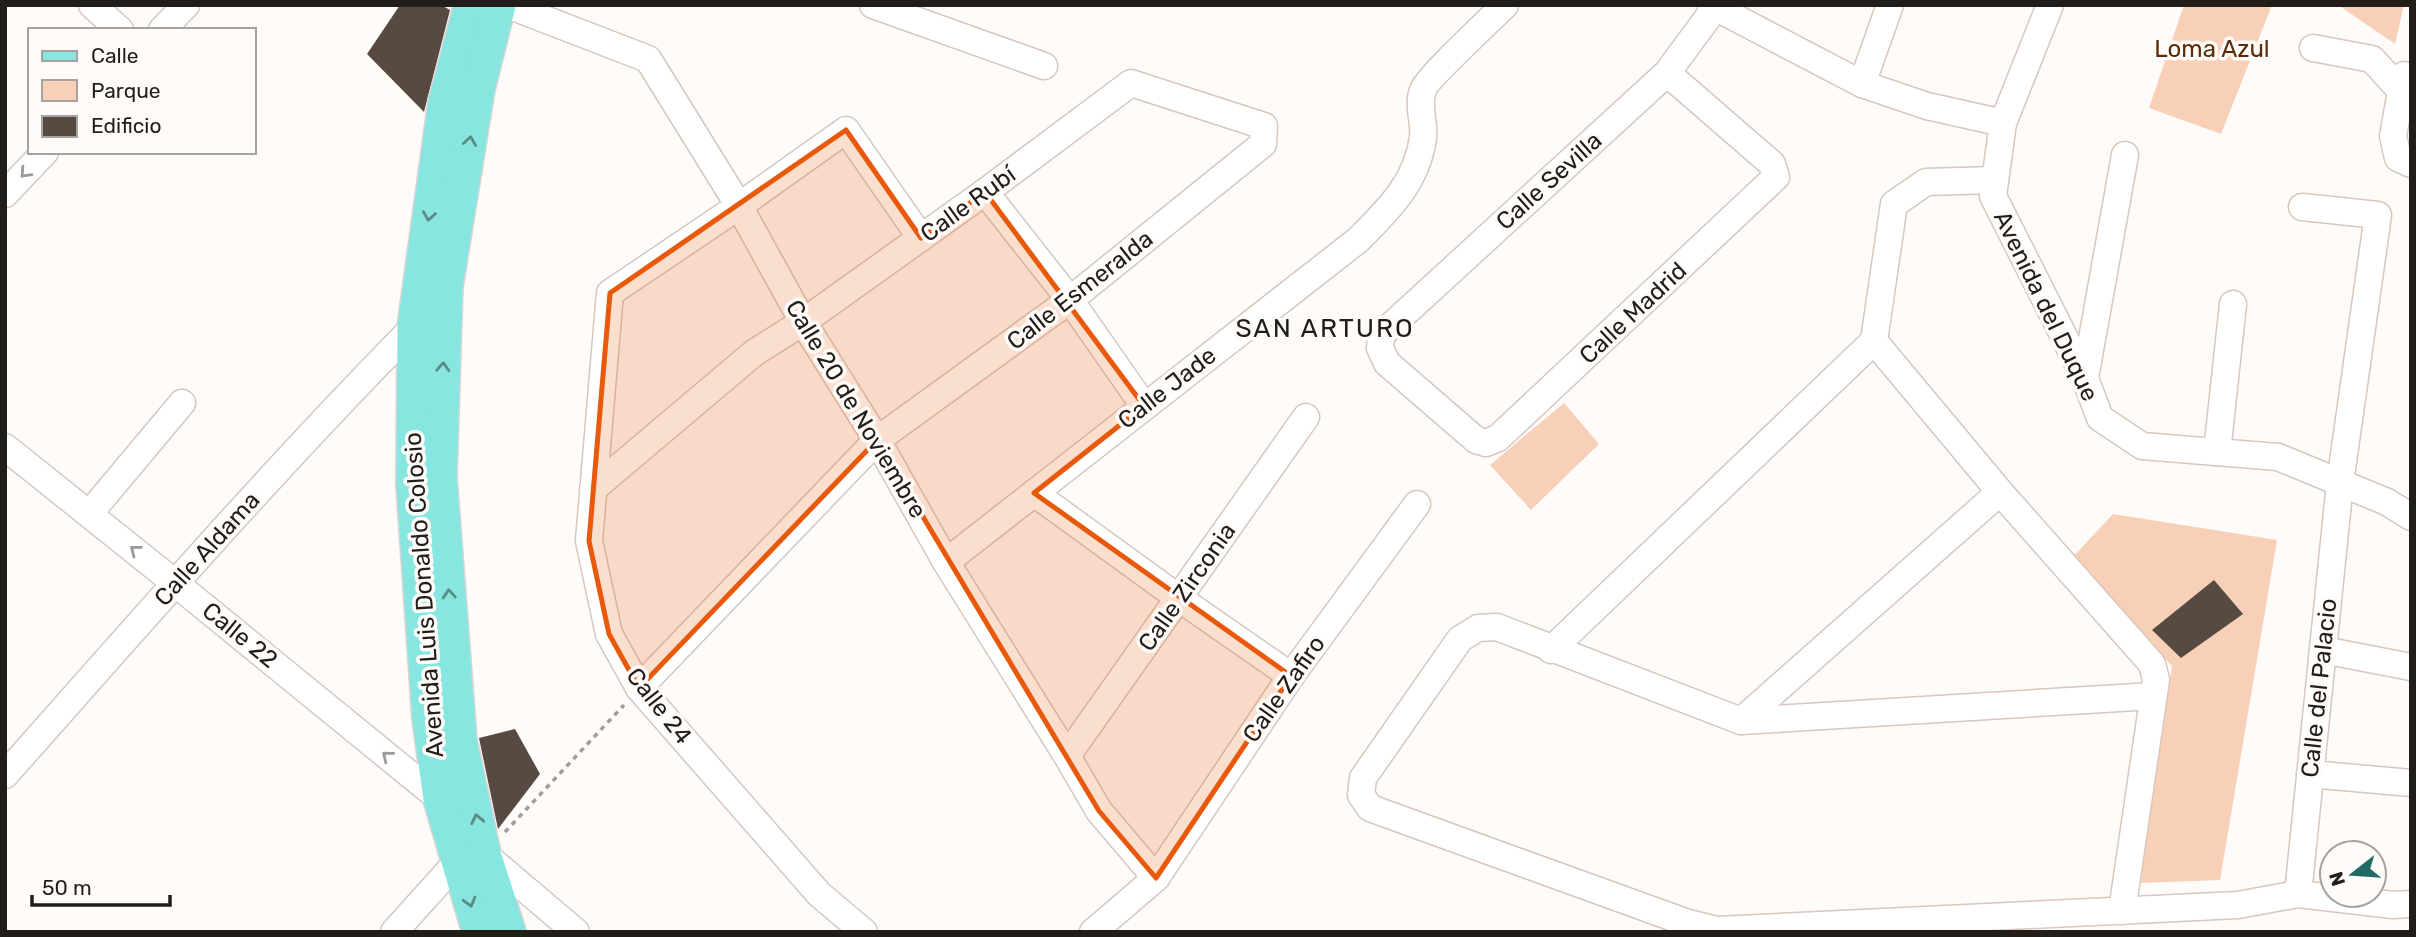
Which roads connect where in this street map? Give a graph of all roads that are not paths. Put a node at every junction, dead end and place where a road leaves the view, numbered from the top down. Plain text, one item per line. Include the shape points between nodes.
1 (92, 5) edge
2 (186, 5) edge
3 (471, 5) edge
4 (499, 5) edge
5 (508, 5) edge
6 (873, 5) edge
7 (1505, 5) edge
8 (1890, 5) edge
9 (2050, 5) edge
10 (1713, 6) edge
11 (118, 28) edge
12 (164, 28) edge
13 (2313, 48) dead end
14 (1044, 66) dead end
15 (1667, 73) junction
16 (1861, 85) junction
17 (2003, 123) junction
18 (1264, 126) joint
19 (43, 154) edge
20 (2124, 155) dead end
21 (2411, 164) edge
22 (1994, 188) junction
23 (985, 192) junction
24 (5, 194) edge
25 (739, 206) junction
26 (2302, 207) dead end
27 (922, 238) junction
28 (1070, 300) junction
29 (2233, 304) dead end
30 (803, 322) junction
31 (414, 327) junction
32 (1874, 341) junction
33 (2085, 378) junction
34 (182, 403) dead end
35 (1144, 406) junction
36 (1306, 417) dead end
37 (877, 440) junction
38 (1486, 443) joint
39 (5, 447) edge
40 (2217, 452) junction
41 (2340, 483) junction
42 (593, 489) junction
43 (2000, 492) junction
44 (1034, 493) junction
45 (1417, 504) dead end
46 (89, 514) junction
47 (2411, 517) edge
48 (946, 562) junction
49 (175, 583) junction
50 (1180, 599) junction
51 (1551, 650) junction
52 (2323, 650) junction
53 (2411, 667) edge
54 (1291, 676) junction
55 (639, 688) junction
56 (2152, 696) junction
57 (1741, 721) junction
58 (1067, 756) junction
59 (2310, 774) junction
60 (5, 775) edge
61 (2411, 783) edge
62 (440, 799) junction
63 (471, 858) junction
64 (1156, 877) junction
65 (2298, 894) junction
66 (2411, 904) edge
67 (2122, 911) junction
68 (394, 932) edge
69 (479, 932) edge
70 (509, 932) edge
71 (576, 932) edge
72 (864, 932) edge
73 (1093, 932) edge

1 - 11 street
2 - 12 street
3 -> 31 main road, Avenida Luis Donaldo Colosio via 445,102
63 -> 4 main road, Avenida Luis Donaldo Colosio via 440,477 446,286 478,89
5 - 25 street, Calle 20 de Noviembre via 649,59
6 - 14 street
7 - 35 street, Calle Jade via 1423,87 1418,164 1394,204 1358,240
8 - 16 street
9 - 17 street
10 - 15 street, Calle Sevilla
10 - 16 street
13 - 21 street via 2372,59 2403,83 2393,136 2398,158
15 - 38 street, Calle Sevilla via 1381,335 1380,348 1387,363 1476,440
15 - 38 street, Calle Madrid via 1772,164 1776,177 1498,438
16 - 17 street
17 - 22 street
18 - 23 street, Calle Rubí via 1131,83
18 - 28 street, Calle Esmeralda via 1263,144
19 -> 24 street
20 - 33 street
22 - 32 street via 1926,182 1894,204
22 - 33 street, Avenida del Duque
23 - 27 street, Calle Rubí
23 - 28 street
25 - 27 street via 846,131
25 - 30 street, Calle 20 de Noviembre
25 - 42 street, Calle 24 via 610,293
26 - 41 street, Calle del Palacio via 2378,215
27 - 30 street, Calle Rubí
28 - 35 street
28 - 37 street, Calle Esmeralda
29 - 40 street
30 - 37 street, Calle 20 de Noviembre
30 - 42 street, Calle Rubí via 754,353
31 - 49 street, Calle Aldama
31 - 62 main road, Avenida Luis Donaldo Colosio via 413,485 429,719
32 - 43 street
32 - 51 street
33 - 40 street, Avenida del Duque via 2100,418 2142,446
34 - 46 street
35 - 44 street, Calle Jade
36 - 50 street, Calle Zirconia
37 - 48 street, Calle 20 de Noviembre
37 - 55 street, Calle Esmeralda
39 - 46 street, Calle 22
40 - 41 street, Avenida del Duque via 2278,457
41 - 47 street, Avenida del Duque
41 - 52 street, Calle del Palacio
42 - 55 street, Calle 24 via 589,541 609,634
43 - 56 street via 2152,664 2156,680
43 - 57 street
44 - 48 street, Calle Jade
44 - 50 street
45 - 54 street, Calle Zafiro
49 -> 46 street, Calle 22
48 - 58 street, Calle 20 de Noviembre
49 - 60 street, Calle Aldama
62 -> 49 street, Calle 22
50 - 54 street
50 - 58 street, Calle Zirconia
51 - 57 street
51 - 67 street via 1497,627 1478,628 1460,639 1363,779 1361,795 1370,808 1717,930
52 - 53 street
52 - 59 street, Calle del Palacio
54 - 64 street, Calle Zafiro
55 - 72 street, Calle 24 via 819,894
56 - 57 street
56 - 67 street
58 - 64 street, Calle 20 de Noviembre via 1099,811
59 - 61 street
59 - 65 street, Calle del Palacio
62 - 63 main road, Avenida Luis Donaldo Colosio
63 - 68 street
63 -> 69 main road, Avenida Luis Donaldo Colosio
63 - 70 main road, Avenida Luis Donaldo Colosio
63 - 71 street
64 - 73 street, Calle Zafiro
65 - 66 street
65 - 67 street via 2238,905

